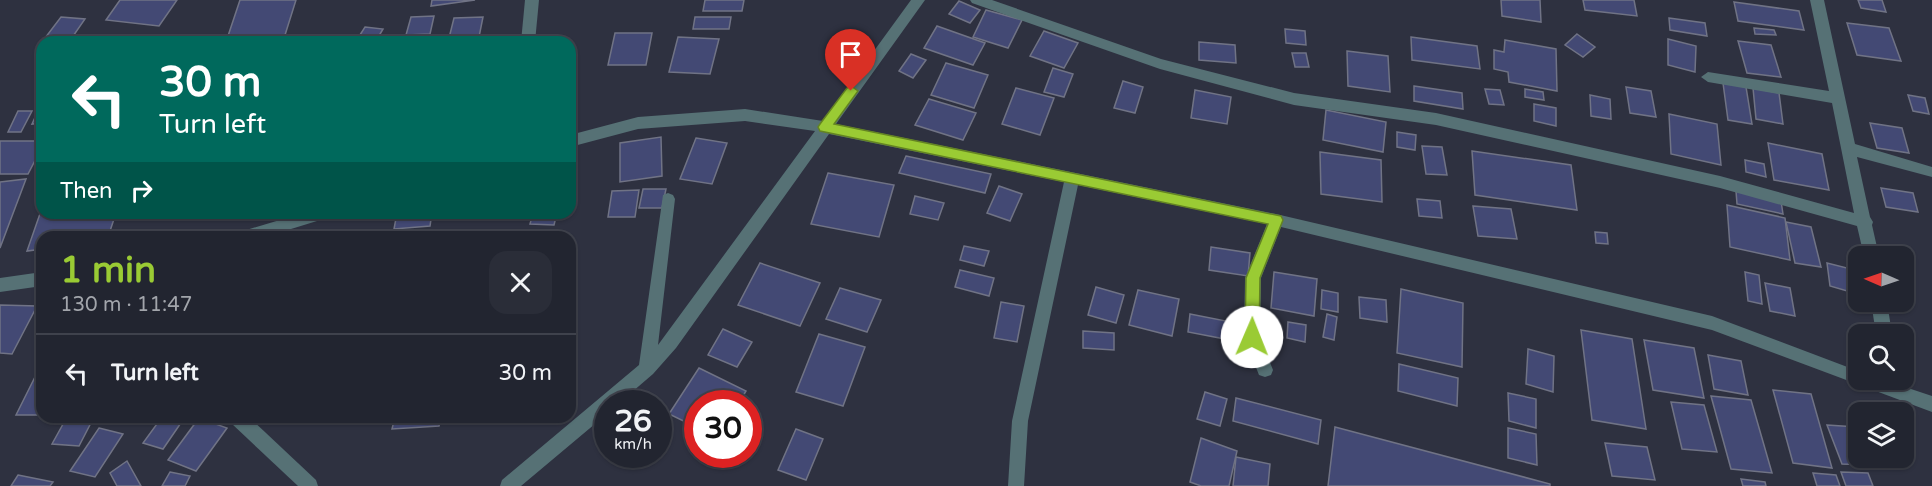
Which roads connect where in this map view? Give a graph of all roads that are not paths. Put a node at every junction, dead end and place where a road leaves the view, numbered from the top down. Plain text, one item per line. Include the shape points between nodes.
1 (532, 0) edge
2 (918, 0) edge
3 (977, 0) edge
4 (1817, 0) edge
5 (529, 36) edge
6 (1708, 77) dead end
7 (1837, 98) junction
8 (825, 127) junction
9 (576, 139) edge
10 (1850, 149) junction
11 (1930, 172) dead end
12 (1072, 178) junction
13 (668, 199) dead end
14 (304, 219) edge
15 (1276, 220) junction
16 (1866, 222) junction
17 (264, 231) edge
18 (1870, 246) edge
19 (36, 281) edge
20 (0, 285) edge
21 (647, 369) junction
22 (1265, 370) dead end
23 (1848, 374) edge
24 (1903, 390) edge
25 (1932, 404) edge
26 (243, 423) edge
27 (310, 486) edge
28 (508, 486) edge
29 (1016, 486) edge

1 - 5 street
2 - 8 street
3 - 16 street via 1160,64 1294,99 1436,118 1720,182
4 - 7 street
6 - 7 street
7 - 10 street
8 - 9 street via 745,115 638,123
8 - 12 street
8 - 21 street via 670,343
10 - 11 street
10 - 16 street
12 - 15 street
12 - 29 street via 1020,421
13 - 21 street
14 - 17 street
15 - 22 street via 1253,278 1252,337
15 - 23 street via 1712,323
16 - 18 street
19 - 20 street
21 - 28 street
24 - 25 street
26 - 27 street

